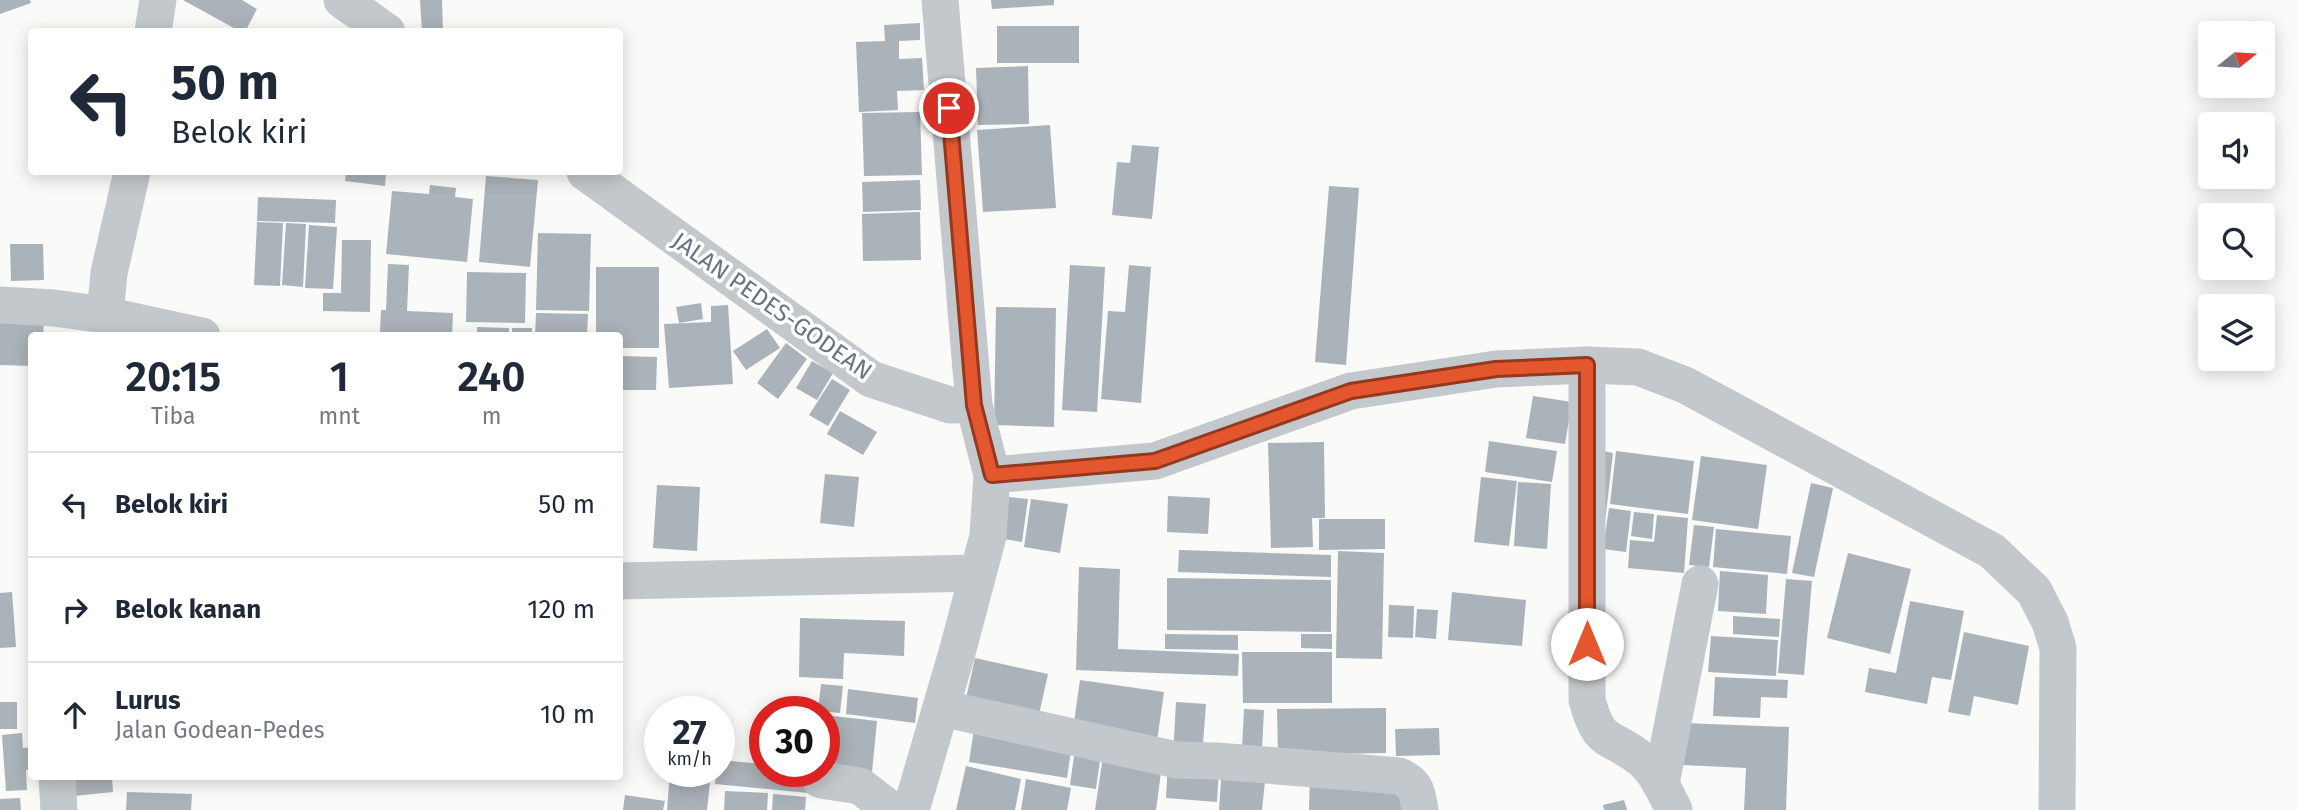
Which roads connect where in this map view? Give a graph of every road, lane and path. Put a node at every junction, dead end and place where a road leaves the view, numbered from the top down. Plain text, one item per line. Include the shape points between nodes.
1 (158, 0) edge
2 (342, 0) edge
3 (940, 0) edge
4 (154, 28) edge
5 (381, 28) edge
6 (131, 175) edge
7 (589, 175) edge
8 (0, 305) edge
9 (105, 314) junction
10 (54, 322) edge
11 (184, 332) edge
12 (1587, 365) junction
13 (974, 405) junction
14 (992, 475) junction
15 (978, 573) junction
16 (623, 581) edge
17 (1700, 584) dead end
18 (941, 708) junction
19 (57, 780) edge
20 (840, 783) edge
21 (1668, 797) edge
22 (59, 810) edge
23 (891, 810) edge
24 (911, 810) edge
25 (1420, 810) edge
26 (2057, 810) edge

1 - 4 street
2 - 5 street
3 - 13 street
6 - 9 street via 109,274
7 - 13 street, JALAN PEDES-GODEAN via 871,379 950,405
8 - 10 street
9 - 10 street
9 - 11 street
12 - 14 street via 1496,369 1351,391 1155,461
12 - 21 street via 1587,700 1592,720 1604,738 1643,760
12 - 26 street via 1638,367 1685,385 1992,551 2034,592 2058,648
13 - 14 street
14 - 15 street via 988,536
15 - 16 street
15 - 18 street
17 - 21 street
18 - 24 street
18 - 25 street via 1177,760 1399,776 1417,791
19 - 22 street
20 - 23 street via 860,786

